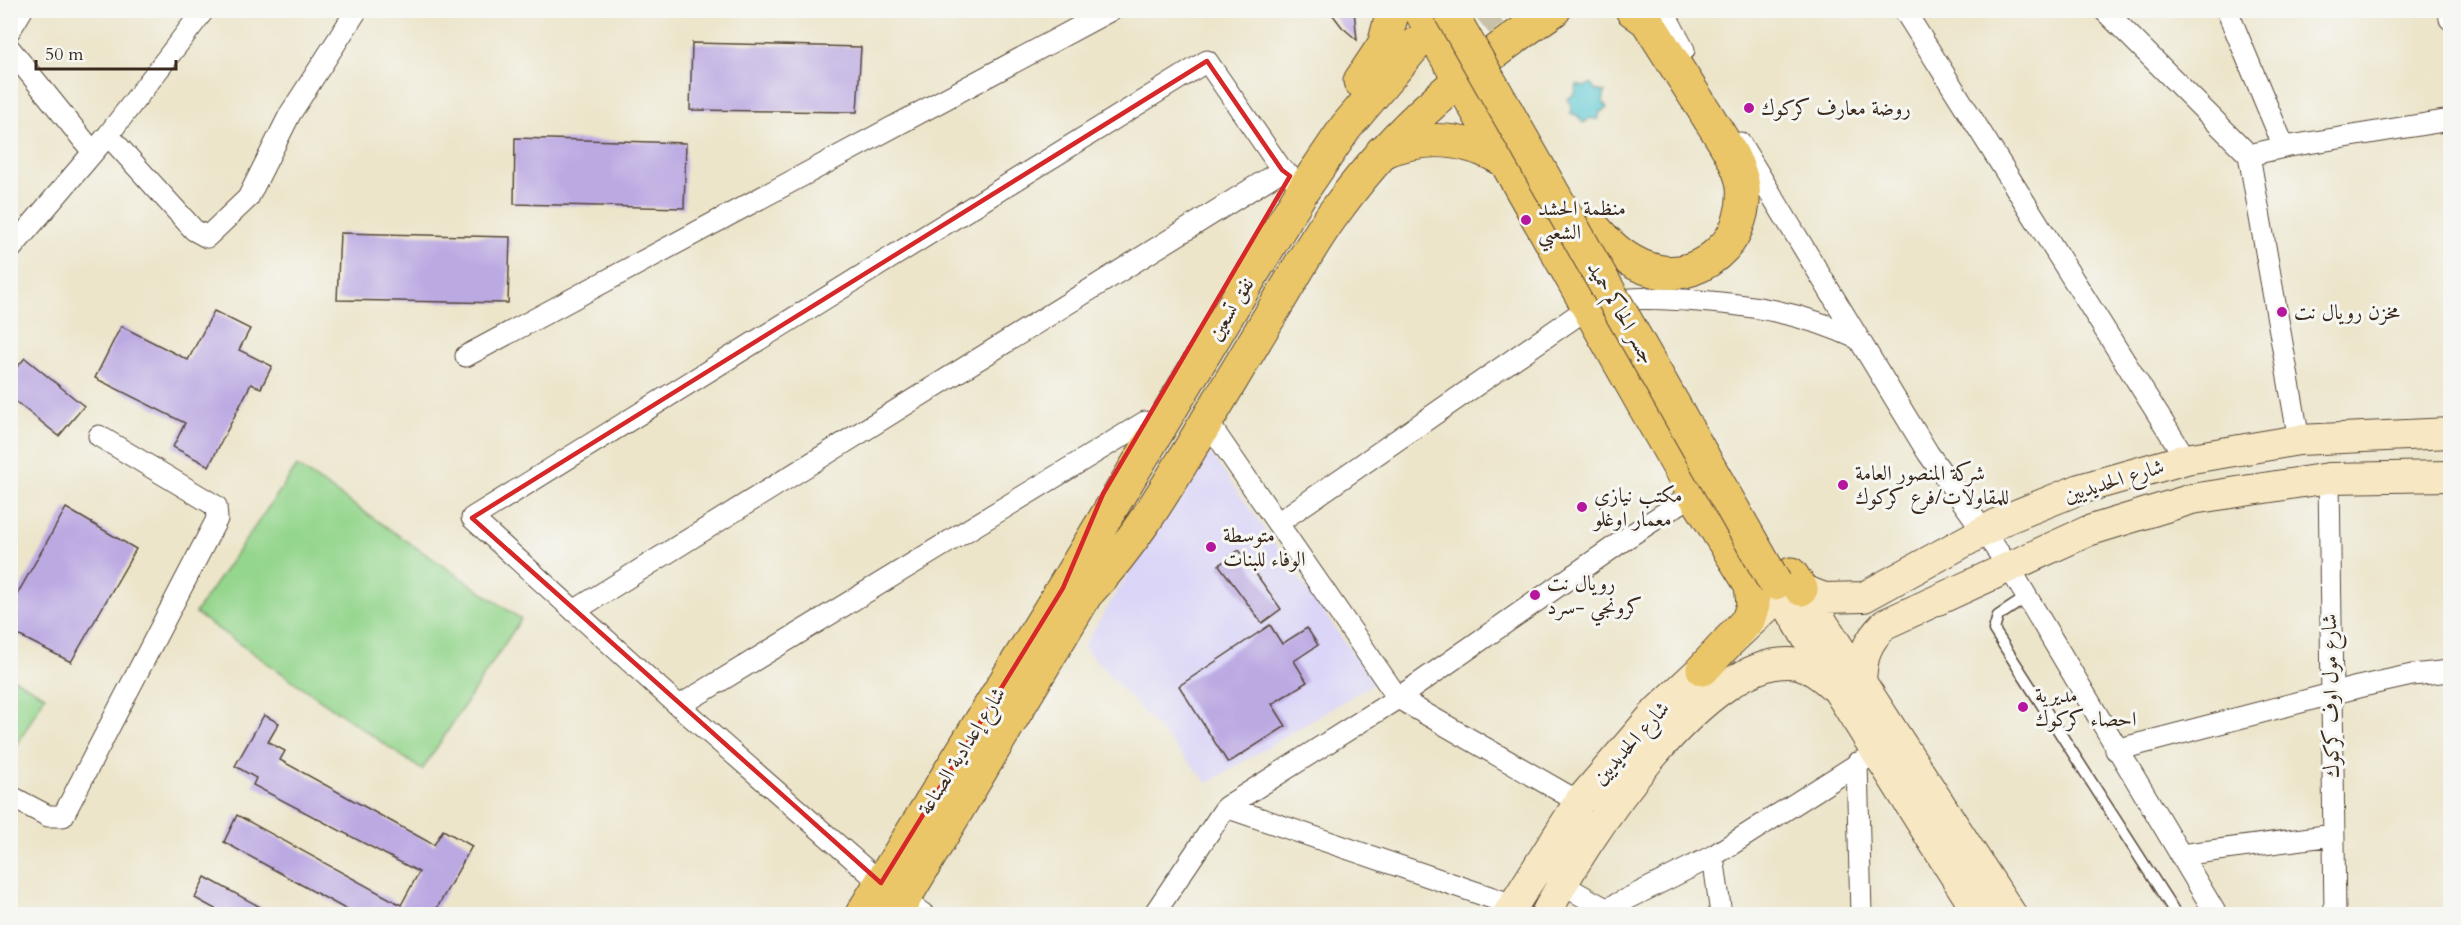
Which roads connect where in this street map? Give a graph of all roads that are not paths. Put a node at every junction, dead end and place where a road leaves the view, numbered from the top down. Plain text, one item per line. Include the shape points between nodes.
1 (22, 10) edge
2 (204, 10) edge
3 (357, 10) edge
4 (1111, 10) edge
5 (1393, 10) edge
6 (1420, 10) edge
7 (1449, 10) edge
8 (1472, 10) edge
9 (1632, 10) edge
10 (1663, 10) edge
11 (1904, 10) edge
12 (2104, 10) edge
13 (2227, 10) edge
14 (2449, 10) edge
15 (1553, 13) edge
16 (2451, 19) edge
17 (10, 30) edge
18 (10, 49) edge
19 (1423, 52) tunnel mouth
20 (1460, 78) junction
21 (2451, 120) edge
22 (108, 135) junction
23 (2284, 147) junction
24 (93, 152) junction
25 (1381, 153) junction
26 (2249, 155) junction
27 (1507, 162) junction
28 (1286, 173) junction
29 (1596, 230) junction
30 (10, 250) edge
31 (1589, 307) junction
32 (1859, 339) junction
33 (466, 356) dead end
34 (1207, 421) junction
35 (1145, 422) junction
36 (2451, 433) edge
37 (99, 436) dead end
38 (2299, 440) junction
39 (2186, 459) junction
40 (2451, 476) edge
41 (2329, 478) junction
42 (1694, 494) junction
43 (1279, 522) junction
44 (1983, 531) junction
45 (2009, 567) junction
46 (1787, 585) junction
47 (1075, 590) junction
48 (2027, 597) junction
49 (574, 611) junction
50 (1703, 669) junction
51 (2451, 671) edge
52 (1849, 685) junction
53 (2331, 694) junction
54 (1398, 698) junction
55 (679, 705) junction
56 (2116, 750) junction
57 (1867, 757) junction
58 (10, 795) edge
59 (1579, 802) junction
60 (1226, 807) junction
61 (2333, 835) junction
62 (2180, 855) junction
63 (1713, 856) junction
64 (1561, 884) junction
65 (901, 903) edge
66 (1511, 910) edge
67 (1611, 912) edge
68 (861, 915) edge
69 (1154, 915) edge
70 (1546, 915) edge
71 (1720, 915) edge
72 (1861, 915) edge
73 (1979, 915) edge
74 (2011, 915) edge
75 (2176, 915) edge
76 (2216, 915) edge
77 (2335, 915) edge

1 - 17 street
2 - 22 street
3 - 22 street via 290,114 248,198 207,237 194,230
4 - 33 street
5 - 28 main road via 1384,45 1365,75
6 - 20 main road
7 - 46 main road, جسر الحاكم حميد, bridge
8 - 29 main road, جسر الحاكم حميد
9 - 29 main road via 1647,21 1730,152 1743,187 1741,214 1731,240 1712,260 1691,270 1672,273 1625,258
10 - 32 street via 1670,28
11 - 39 street
12 - 26 street
13 - 23 street
14 - 16 street
15 - 20 main road
18 - 24 street
19 - 47 main road, نفق تسعين via 1322,195
20 - 25 main road
20 - 27 main road
21 - 23 street
22 - 24 street
23 - 26 street
24 - 30 street
25 - 27 main road via 1412,142 1445,140 1478,147
25 - 34 main road via 1315,240
26 - 38 street
27 - 31 main road
28 - 35 main road
28 - 49 street
28 - 49 street via 1207,61 472,518
29 - 46 main road, جسر الحاكم حميد
31 - 32 street via 1631,298 1732,303 1802,317
31 - 42 main road
31 - 43 street
32 - 44 street via 1946,480
34 - 43 street
34 - 47 main road via 1143,525 1107,572
35 - 47 main road via 1103,494
35 - 55 street
36 - 38 street, شارع الحديديين
37 - 58 street via 216,506 217,519 63,816 48,816
38 - 39 street, شارع الحديديين
39 - 44 street, شارع الحديديين via 2080,489
40 - 41 street, شارع الحديديين
41 - 45 street, شارع الحديديين via 2192,499 2088,531
41 - 53 street, شارع مول اوف كركوك
42 - 50 main road via 1751,585 1753,605 1748,620
42 - 54 street
43 - 54 street
44 - 45 street
44 - 46 street, شارع الحديديين via 1864,597 1824,598
45 - 48 street
45 - 52 street, شارع الحديديين via 1885,624 1873,636
46 - 50 street, شارع الحديديين
46 - 52 street
47 - 65 main road, شارع إعدادية الصناعة
48 - 56 street
48 - 75 lane via 1998,616 1994,630
49 - 55 street
50 - 59 street, شارع الحديديين via 1657,711
51 - 53 street via 2412,675
52 - 57 street
52 - 64 street, شارع الحديديين via 1798,664 1781,664 1727,685 1678,726 1635,776
52 - 74 street
53 - 56 street
53 - 61 street, شارع مول اوف كركوك
54 - 59 street
54 - 60 street
55 - 65 street
56 - 62 street
57 - 63 street
57 - 72 street
57 - 73 street
59 - 66 street, شارع الحديديين
60 - 66 street
60 - 69 street
61 - 62 street
61 - 77 street, شارع مول اوف كركوك
62 - 76 street
63 - 67 street
63 - 71 street
64 - 67 street
64 - 70 street, شارع الحديديين
65 - 68 main road, شارع إعدادية الصناعة

